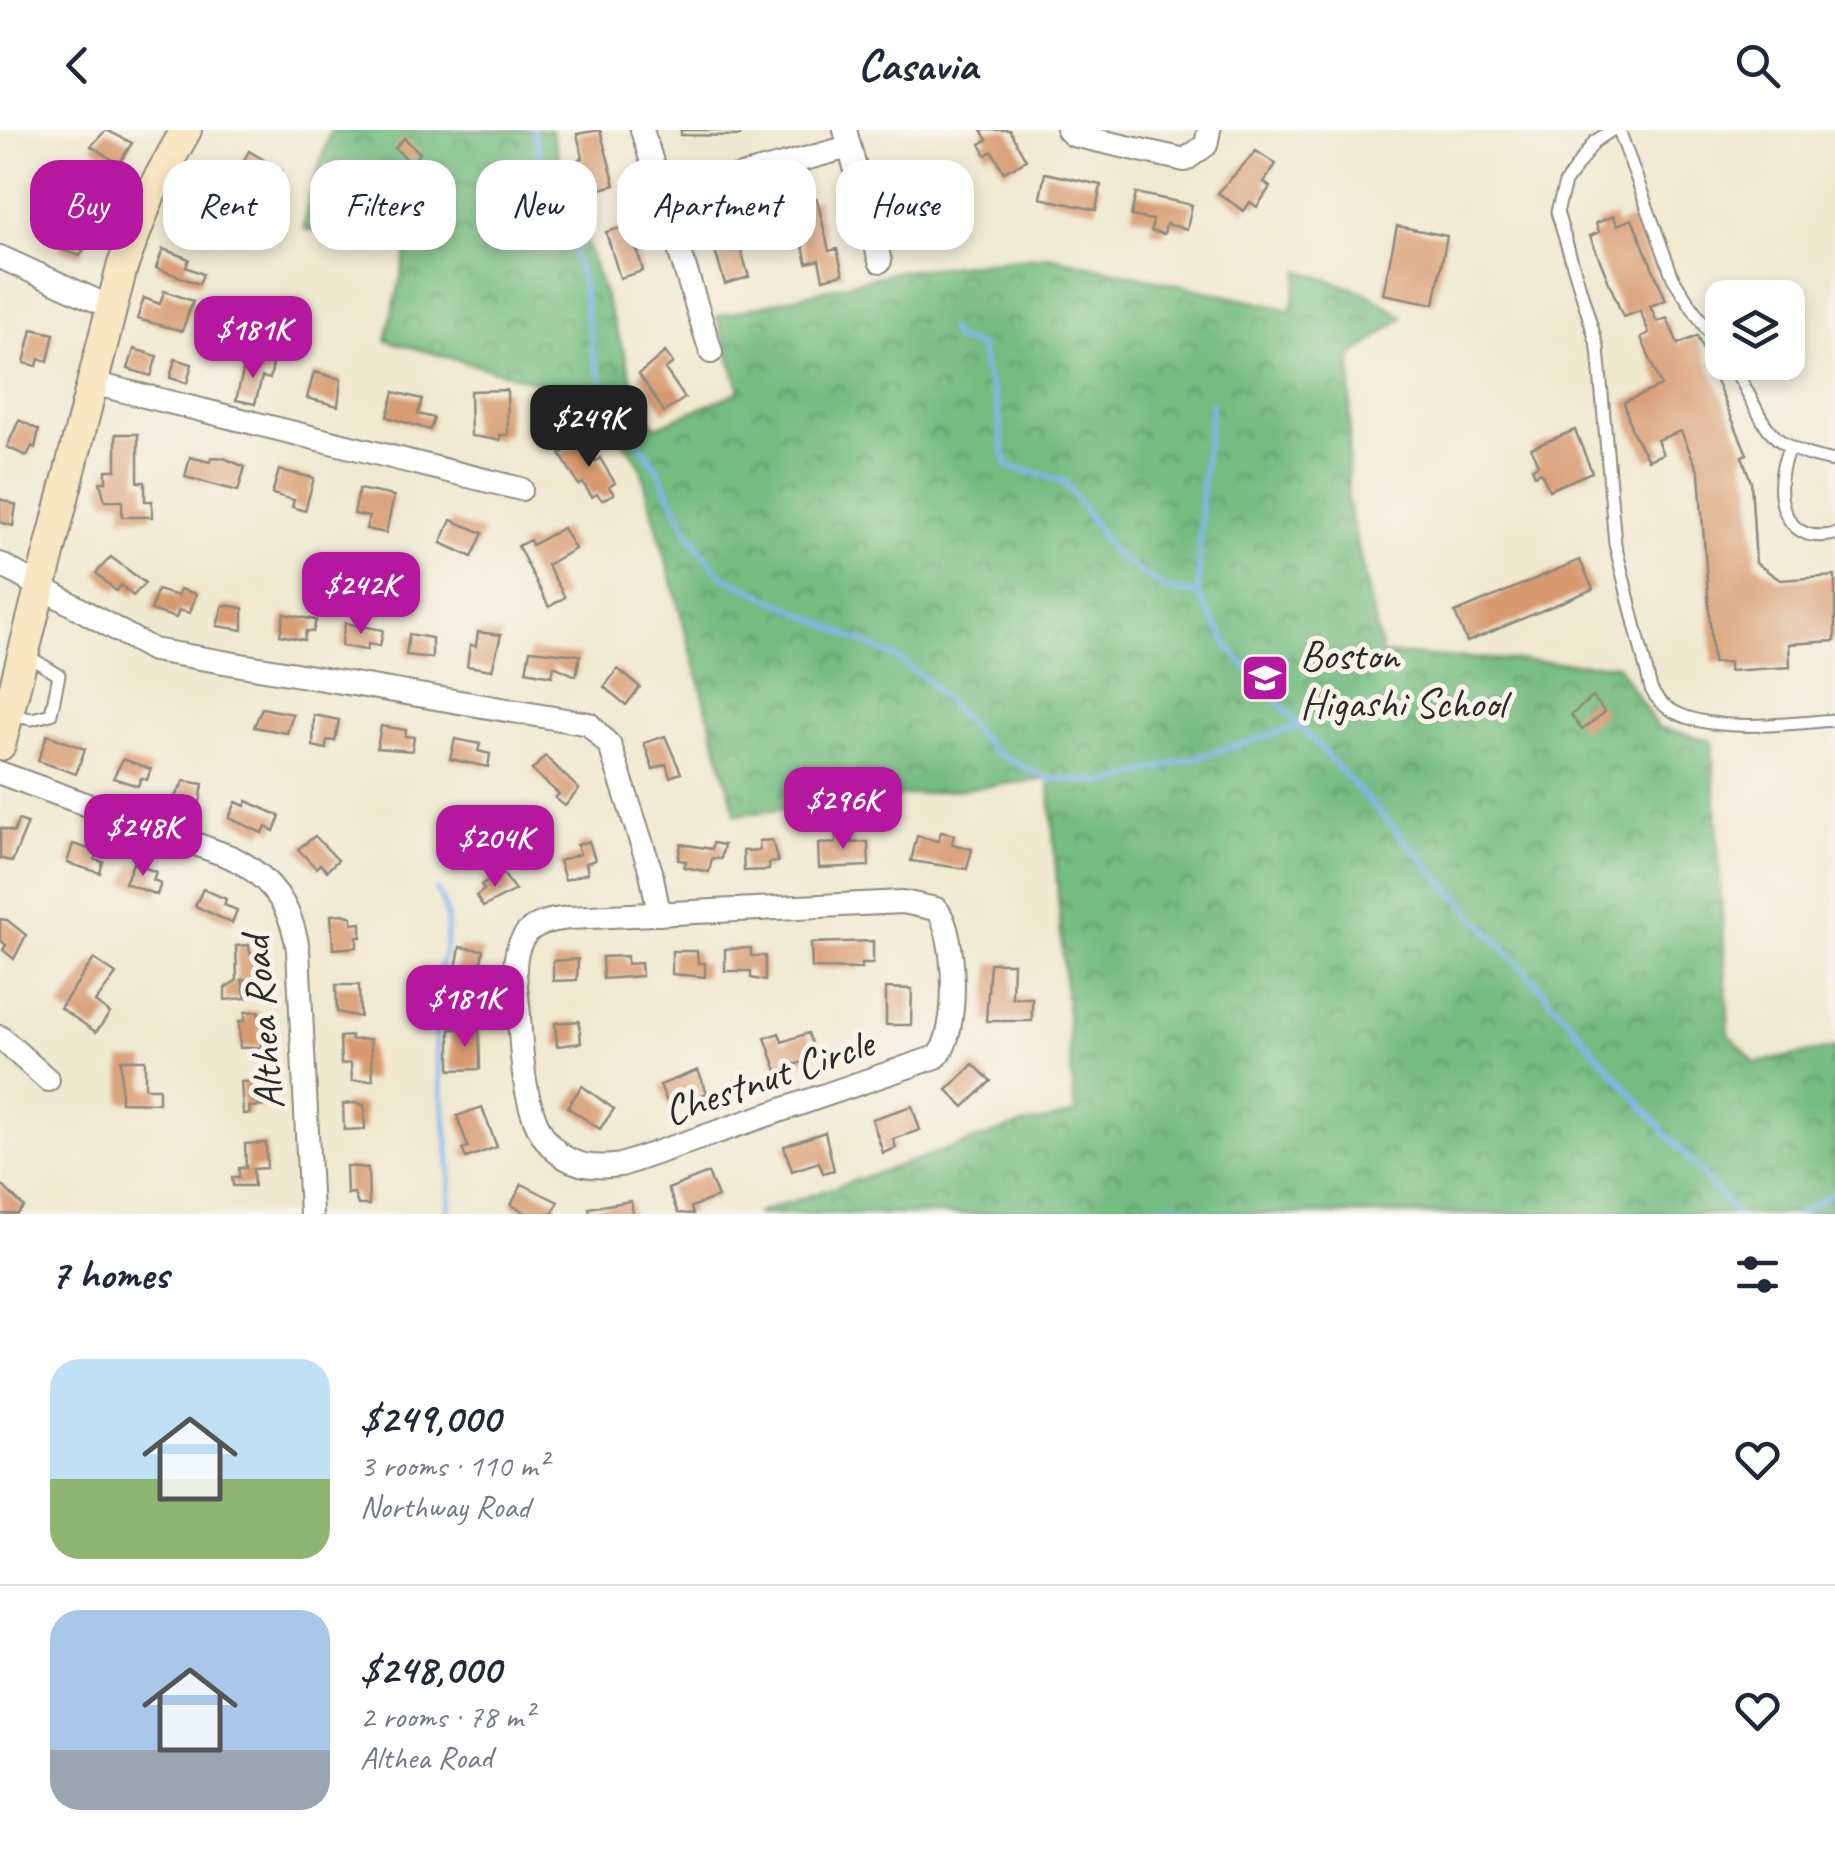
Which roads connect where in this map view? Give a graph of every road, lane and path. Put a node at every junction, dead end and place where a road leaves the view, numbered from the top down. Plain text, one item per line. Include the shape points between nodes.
1 (186, 130) edge
2 (642, 130) edge
3 (1068, 130) edge
4 (1209, 130) edge
5 (1616, 130) edge
6 (847, 138) edge
7 (651, 160) edge
8 (778, 160) edge
9 (679, 250) edge
10 (0, 257) edge
11 (880, 262) dead end
12 (110, 307) junction
13 (1705, 327) edge
14 (711, 352) dead end
15 (1740, 380) edge
16 (92, 382) junction
17 (1789, 449) junction
18 (1835, 461) edge
19 (521, 489) dead end
20 (1835, 534) edge
21 (0, 564) edge
22 (42, 586) junction
23 (25, 655) junction
24 (10, 715) junction
25 (1835, 720) edge
26 (0, 746) edge
27 (0, 773) edge
28 (659, 914) junction
29 (0, 1037) edge
30 (48, 1080) dead end
31 (311, 1214) edge

1 - 12 main road via 142,211
2 - 7 street
3 - 4 street via 1186,160 1206,144
5 - 13 lane via 1673,278
5 - 25 lane via 1594,142 1565,183 1557,212 1598,348 1615,544 1651,690 1667,708 1722,725
6 - 8 street
6 - 11 street
9 - 14 street
10 - 12 street
12 - 16 main road
15 - 17 lane via 1766,430
16 - 19 street
16 - 22 main road
17 - 18 lane
17 - 20 lane via 1778,488 1785,516 1805,534
21 - 22 street
22 - 23 main road
22 - 28 street via 128,640 166,653 589,724 610,746
23 - 24 main road
23 - 24 lane via 58,675 58,695 51,714
24 - 26 main road
27 - 31 street, Althea Road via 216,850 255,871 280,896 300,964
28 - 28 street, Chestnut Circle via 928,905 946,921 950,936 947,1046 928,1062 634,1162 577,1162 542,1136 528,1105 517,949 528,932 550,921
29 - 30 street

